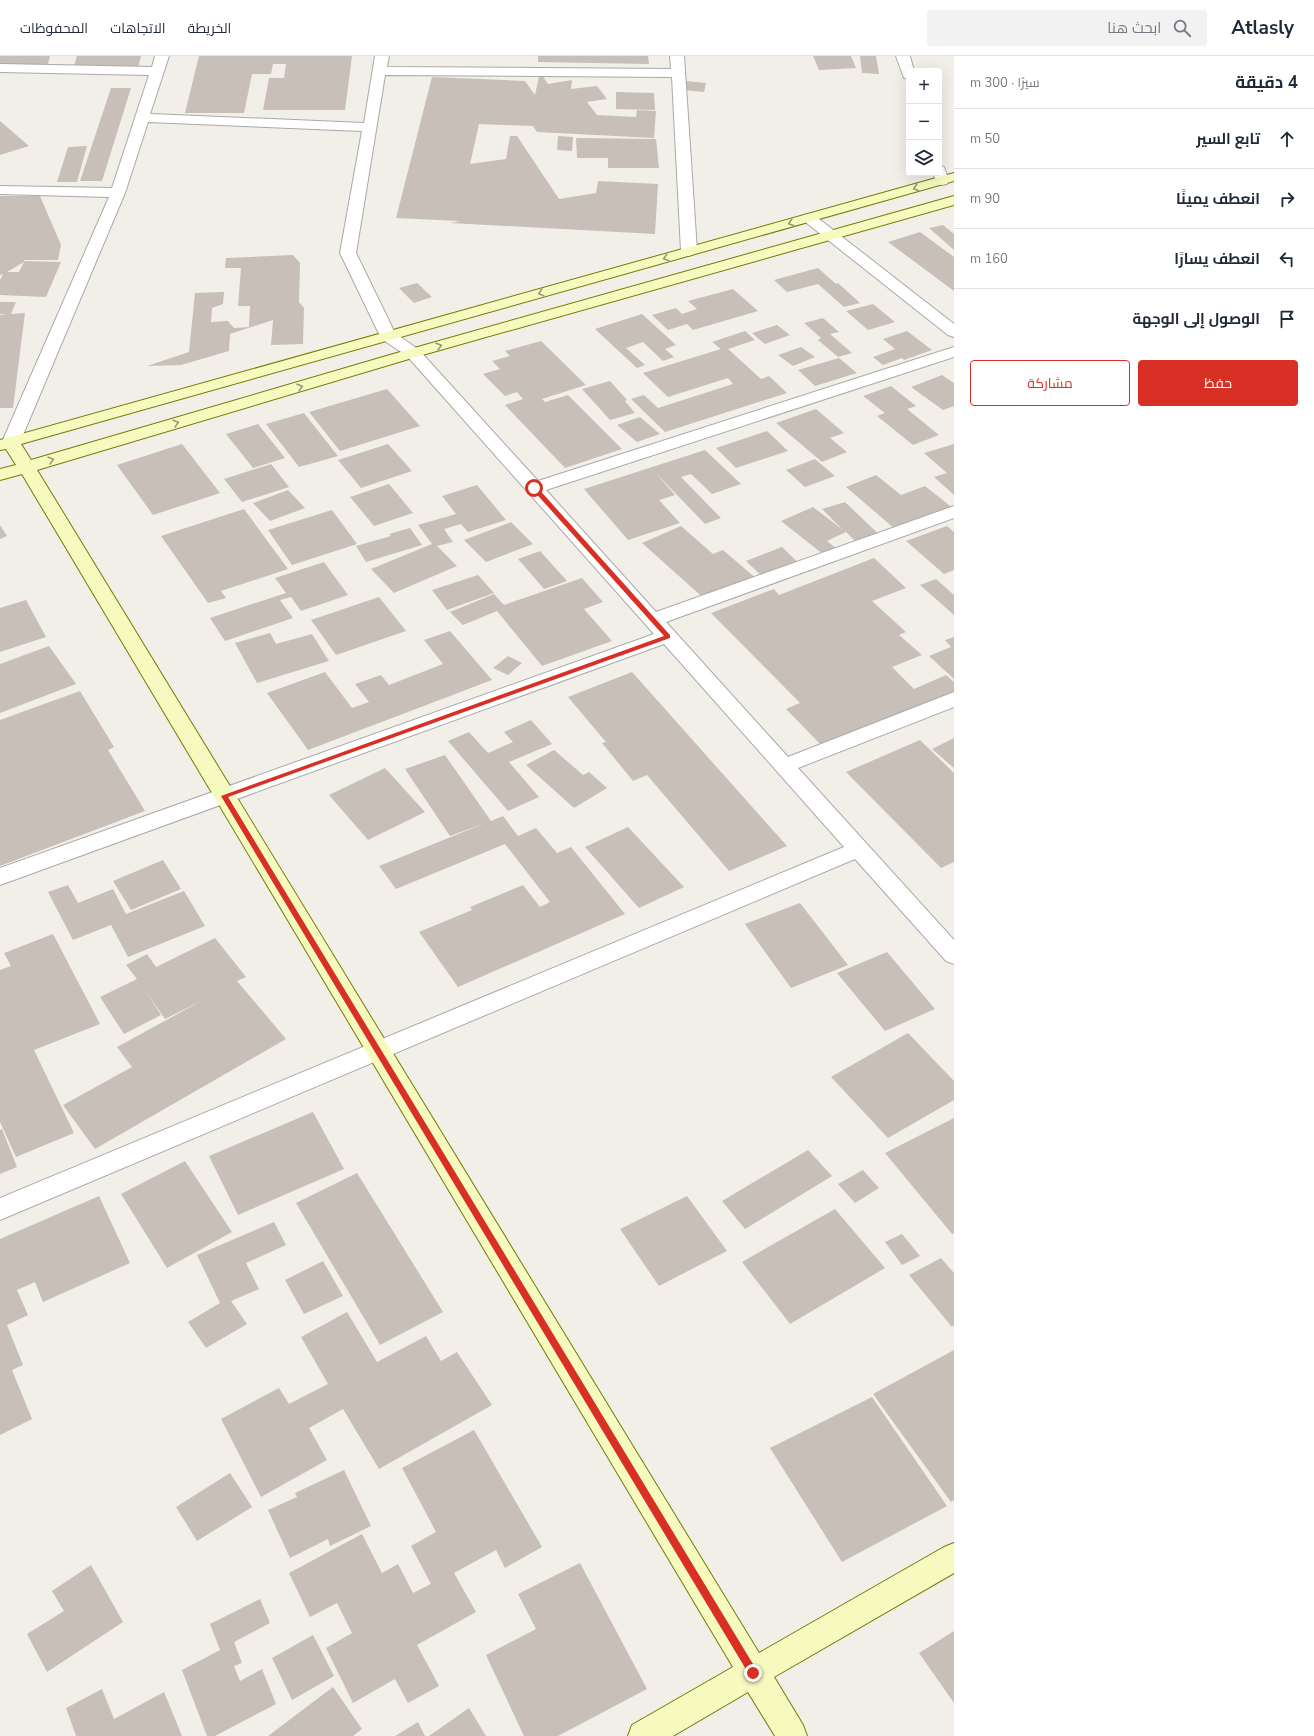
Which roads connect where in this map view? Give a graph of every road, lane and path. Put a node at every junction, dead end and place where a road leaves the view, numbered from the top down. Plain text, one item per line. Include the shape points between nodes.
1 (162, 56) edge
2 (677, 56) edge
3 (903, 56) edge
4 (381, 63) edge
5 (0, 68) edge
6 (907, 68) edge
7 (157, 71) junction
8 (678, 73) junction
9 (142, 118) junction
10 (370, 127) junction
11 (945, 176) edge
12 (0, 190) edge
13 (118, 193) junction
14 (954, 200) edge
15 (809, 218) junction
16 (832, 236) junction
17 (689, 251) junction
18 (954, 332) edge
19 (388, 336) junction
20 (954, 352) edge
21 (413, 353) junction
22 (6, 444) edge
23 (26, 467) junction
24 (0, 475) edge
25 (534, 488) junction
26 (954, 512) edge
27 (652, 620) junction
28 (668, 636) junction
29 (954, 699) edge
30 (784, 766) junction
31 (224, 796) junction
32 (859, 849) junction
33 (0, 877) edge
34 (954, 955) edge
35 (379, 1050) junction
36 (0, 1209) edge
37 (954, 1557) edge
38 (753, 1673) junction
39 (643, 1736) edge
40 (792, 1736) edge

1 - 7 street
2 - 8 street
3 - 6 street
4 - 8 street
4 - 10 street
5 - 7 street
7 - 9 street
8 - 17 street
9 - 10 street
9 - 13 street
10 - 19 street via 348,253
11 -> 15 main road
12 - 13 street
13 - 22 street
14 - 16 main road
15 - 16 street
15 -> 17 main road
16 - 18 street
21 -> 16 main road
17 -> 19 main road
19 - 21 street
19 - 22 main road
20 - 25 street
23 -> 21 main road
21 - 25 street
22 - 23 main road
23 - 24 main road
23 - 31 main road
25 - 27 street
26 - 27 street
27 - 28 street
28 - 30 street
28 - 31 street
29 - 30 street
30 - 32 street
31 - 33 street
31 - 35 main road
32 - 34 street
32 - 35 street
35 - 36 street
35 - 38 main road
37 - 38 main road
38 - 39 main road
38 - 40 main road

